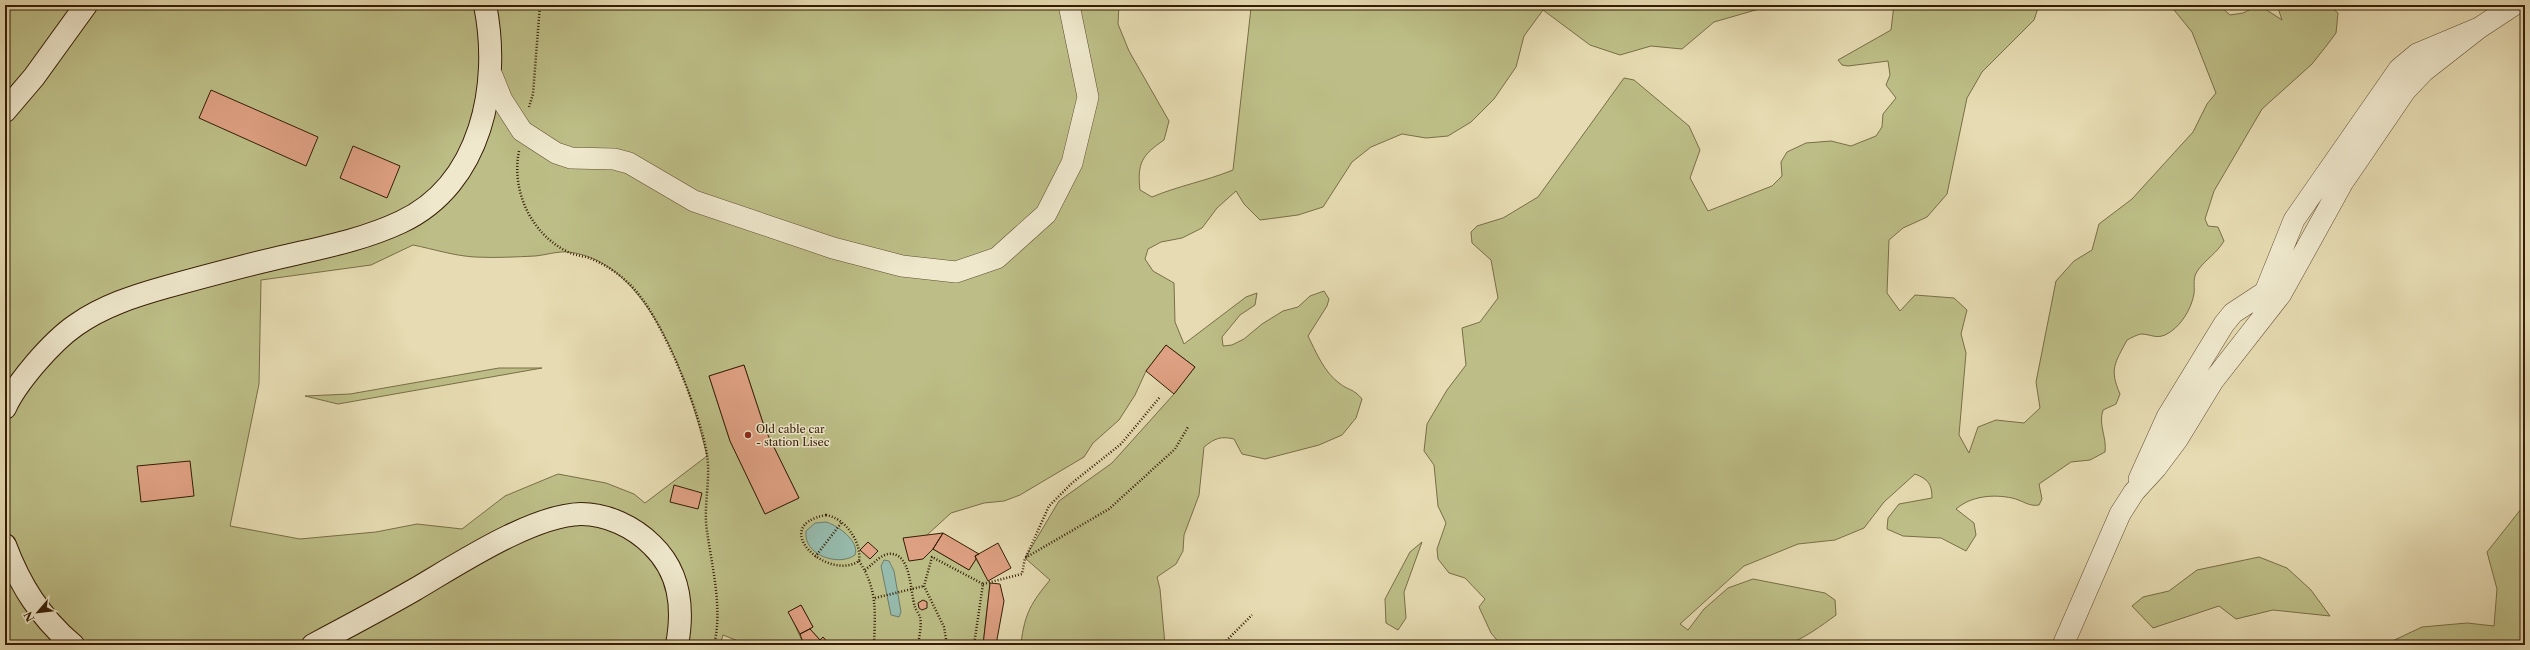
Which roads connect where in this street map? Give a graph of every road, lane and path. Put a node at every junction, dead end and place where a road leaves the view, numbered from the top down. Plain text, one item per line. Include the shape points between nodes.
1 (86, 5) edge
2 (485, 5) edge
3 (540, 5) edge
4 (1068, 5) edge
5 (2514, 5) edge
6 (491, 73) junction
7 (5, 111) edge
8 (522, 131) junction
9 (1160, 397) dead end
10 (5, 408) edge
11 (1188, 427) dead end
12 (842, 522) junction
13 (5, 545) edge
14 (815, 557) junction
15 (1025, 558) junction
16 (859, 561) junction
17 (865, 570) junction
18 (983, 584) junction
19 (924, 586) junction
20 (913, 589) junction
21 (875, 598) junction
22 (1252, 615) dead end
23 (73, 645) edge
24 (313, 645) edge
25 (677, 645) edge
26 (714, 645) edge
27 (874, 645) edge
28 (918, 645) edge
29 (946, 645) edge
30 (974, 645) edge
31 (1222, 645) edge
32 (2063, 645) edge

1 - 7 main road via 34,77
2 - 6 main road
3 - 8 path via 533,94
4 - 8 street via 1088,97 1072,163 1046,214 997,258 956,272 902,266 798,236 694,201 629,163 614,159 570,158 546,148
5 - 32 street via 2479,28 2417,54 2390,80 2294,220 2265,292 2233,313 2224,324 2167,417 2134,492 2120,514
6 - 8 street via 502,100
6 - 10 main road via 480,133 471,151 446,187 420,211 386,229 203,277 107,307 76,325 48,349 20,383
8 - 26 path via 518,154 518,184 524,205 534,222 548,238 568,252 594,260 615,271 630,284 644,302 671,351 687,391 708,456 706,529 716,613
9 - 15 path via 1121,444 1072,482 1049,506
11 - 15 path via 1174,449 1109,509
12 - 14 path
12 - 14 path via 826,515 815,518 804,526 801,532 803,544
12 - 16 path via 855,540
13 - 23 main road via 18,577 34,604 55,630
14 - 16 path via 841,564
15 - 18 path via 1022,574
16 - 17 path
17 - 20 path via 881,557 894,554 907,569
17 - 21 path via 873,586
18 - 19 path via 932,557
18 - 30 path
19 - 20 path
19 - 29 path via 944,627
20 - 21 path
20 - 28 path via 914,606 920,617
21 - 27 path
22 - 31 path
24 - 25 main road via 484,549 542,522 581,514 599,516 630,528 662,555 676,580 678,590 681,618

